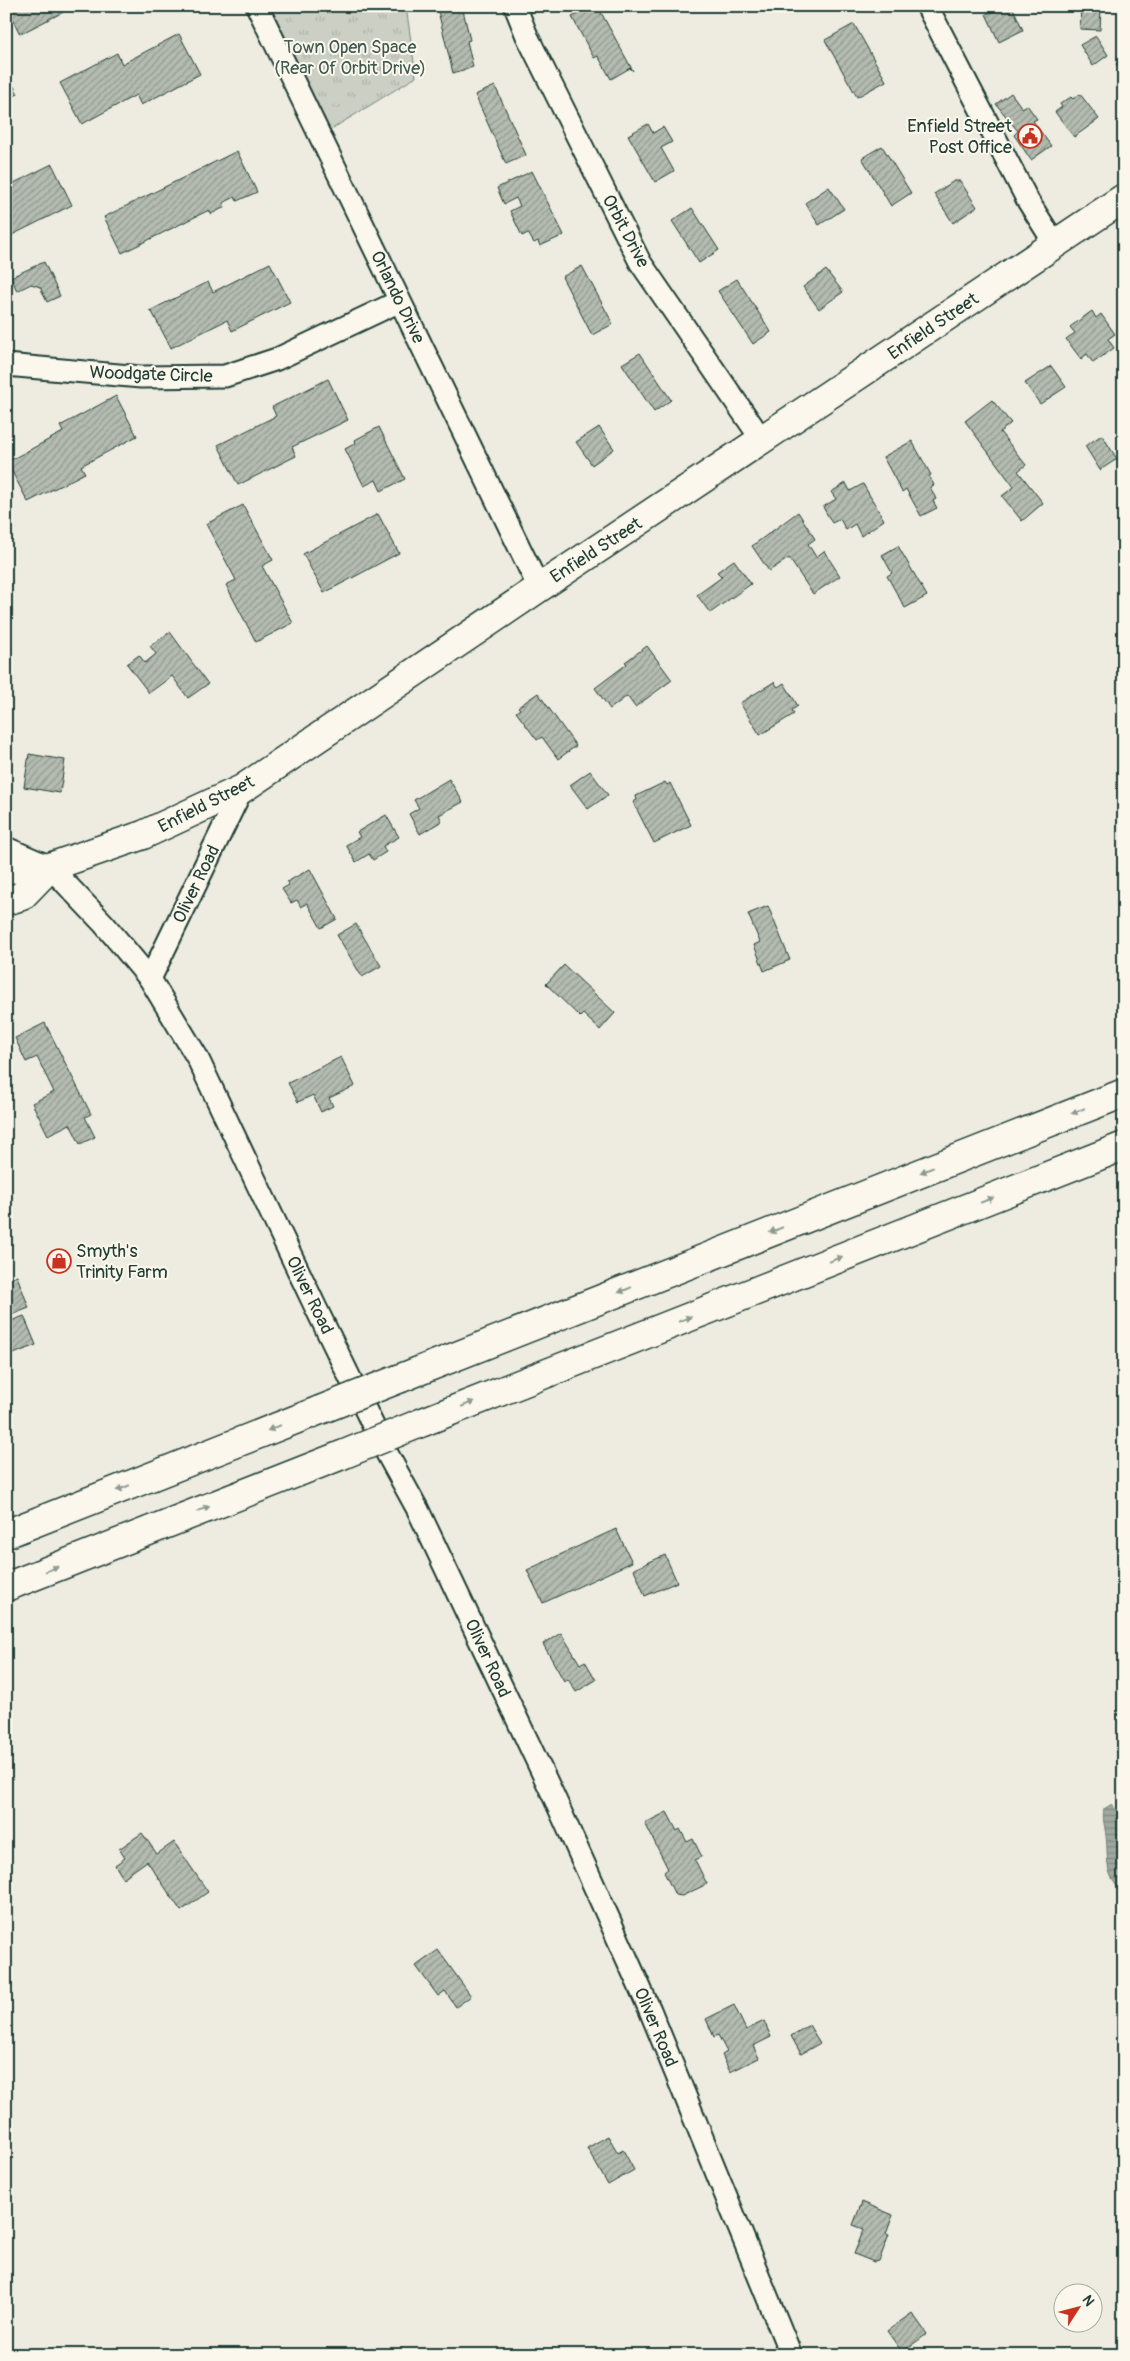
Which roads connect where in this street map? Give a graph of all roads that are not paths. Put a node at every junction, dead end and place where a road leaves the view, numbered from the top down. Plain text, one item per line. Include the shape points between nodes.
1 (257, 6) edge
2 (515, 6) edge
3 (927, 6) edge
4 (1124, 198) edge
5 (1056, 244) junction
6 (400, 301) junction
7 (6, 365) edge
8 (762, 440) junction
9 (539, 588) junction
10 (242, 789) junction
11 (6, 848) edge
12 (50, 867) junction
13 (6, 869) edge
14 (6, 901) edge
15 (150, 979) junction
16 (1124, 1093) edge
17 (1124, 1146) edge
18 (6, 1534) edge
19 (6, 1587) edge
20 (791, 2355) edge

1 - 6 street, Orlando Drive
2 - 8 street, Orbit Drive via 640,262
3 - 5 street via 1026,197
4 - 5 main road, Enfield Street
5 - 8 main road, Enfield Street
6 - 7 street, Woodgate Circle via 277,359 225,376 141,377
6 - 9 street, Orlando Drive
8 - 9 main road, Enfield Street
9 - 10 main road, Enfield Street
10 - 12 main road, Enfield Street via 143,835
10 - 15 street, Oliver Road
11 - 12 street
12 - 13 main road
12 - 14 main road via 22,896
12 - 15 street, Oliver Road
15 - 20 street, Oliver Road via 197,1057 554,1797 650,2010
16 -> 18 main road, bridge
19 -> 17 main road, bridge

